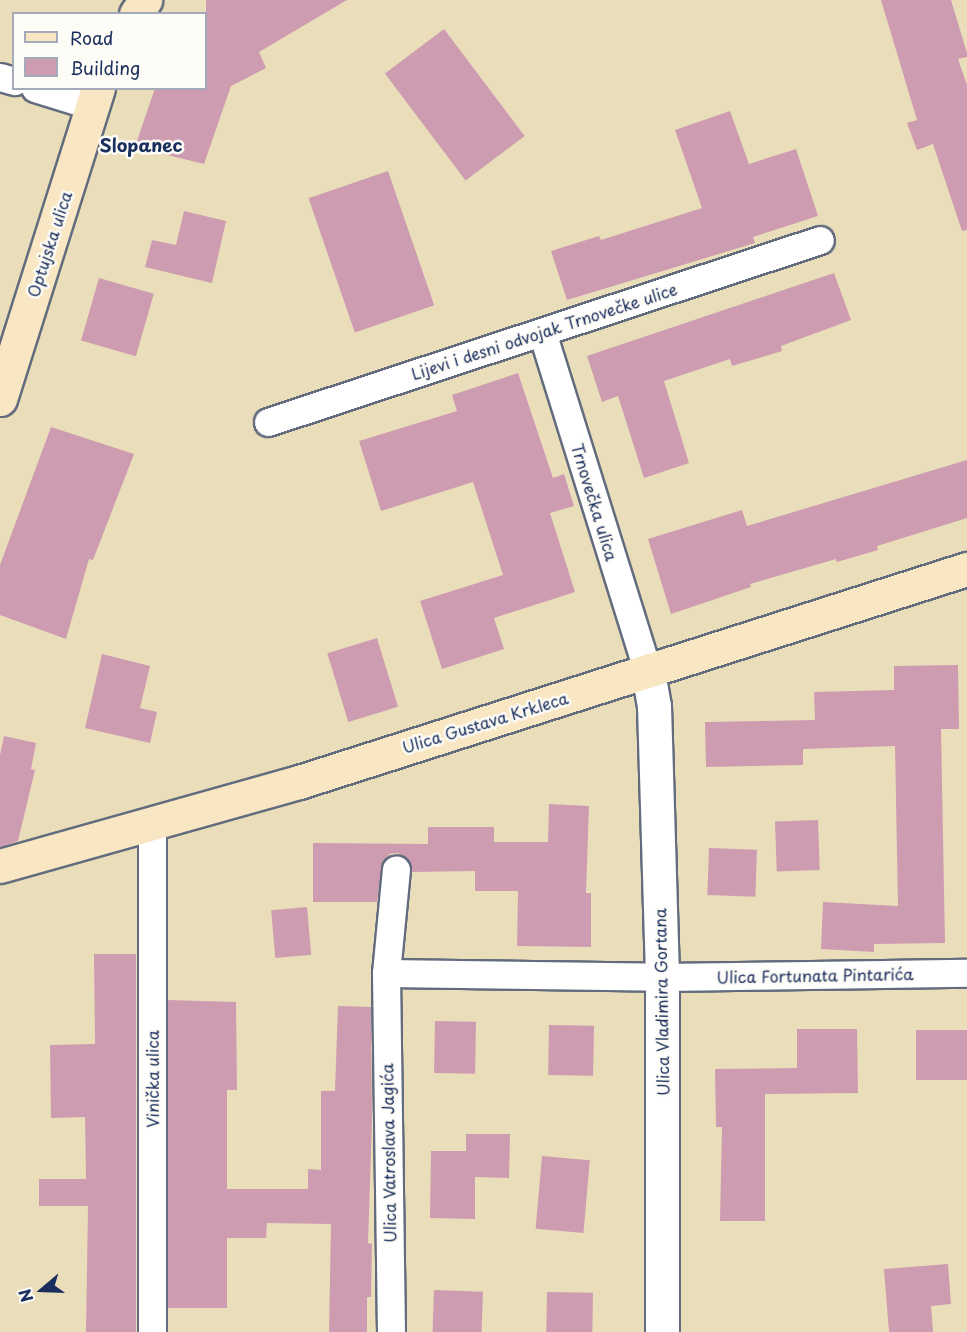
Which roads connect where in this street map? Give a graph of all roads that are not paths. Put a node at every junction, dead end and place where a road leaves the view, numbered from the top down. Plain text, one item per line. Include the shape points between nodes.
1 (49, 90) edge
2 (95, 97) edge
3 (820, 240) dead end
4 (542, 332) junction
5 (0, 399) edge
6 (268, 422) dead end
7 (967, 569) edge
8 (648, 672) junction
9 (152, 825) junction
10 (0, 866) edge
11 (396, 869) dead end
12 (386, 973) junction
13 (967, 973) edge
14 (662, 977) junction
15 (152, 1332) edge
16 (391, 1332) edge
17 (662, 1332) edge

1 - 2 street
2 - 5 main road, Optujska ulica
3 - 4 street, Lijevi i desni odvojak Trnovečke ulice
4 - 6 street, Lijevi i desni odvojak Trnovečke ulice
4 - 8 street, Trnovečka ulica
7 - 8 main road, Ulica Gustava Krkleca
8 - 9 main road, Ulica Gustava Krkleca
8 - 14 street, Ulica Vladimira Gortana via 654,706
9 - 10 main road, Ulica Gustava Krkleca
9 - 15 street, Vinička ulica
11 - 12 street, Ulica Vatroslava Jagića
12 - 14 street
12 - 16 street, Ulica Vatroslava Jagića
13 - 14 street, Ulica Fortunata Pintarića
14 - 17 street, Ulica Vladimira Gortana

